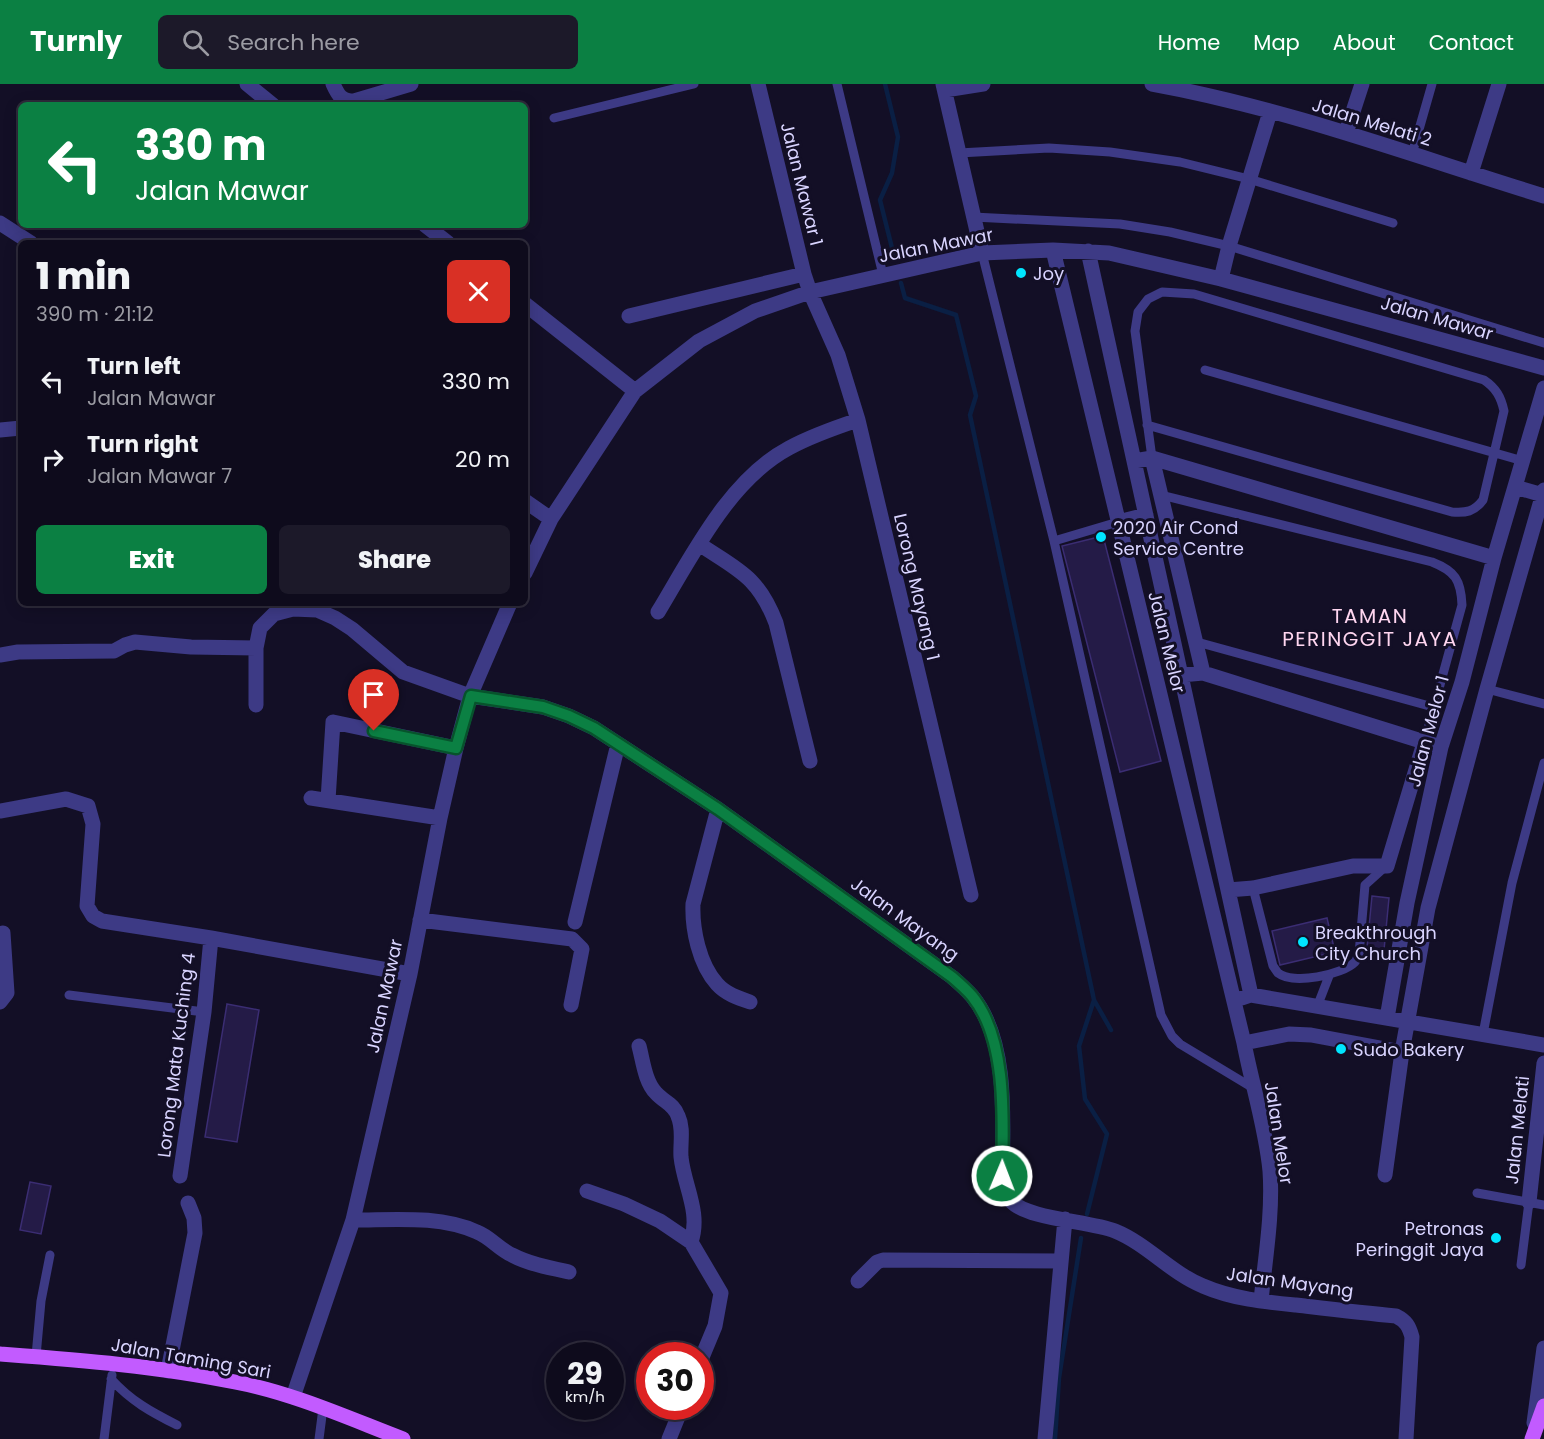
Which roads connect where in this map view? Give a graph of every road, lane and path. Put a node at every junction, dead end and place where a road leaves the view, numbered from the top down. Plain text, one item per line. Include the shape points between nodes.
1 (246, 84) edge
2 (333, 84) edge
3 (411, 84) edge
4 (694, 84) edge
5 (758, 84) edge
6 (837, 84) edge
7 (983, 84) edge
8 (1152, 84) edge
9 (1362, 84) edge
10 (1432, 84) edge
11 (1499, 84) edge
12 (944, 87) edge
13 (269, 102) edge
14 (1270, 112) junction
15 (554, 118) dead end
16 (1346, 133) junction
17 (959, 153) junction
18 (1412, 154) junction
19 (1471, 173) junction
20 (1249, 179) junction
21 (1544, 196) edge
22 (973, 217) junction
23 (0, 223) edge
24 (1393, 223) dead end
25 (429, 228) edge
26 (26, 240) edge
27 (444, 240) edge
28 (1229, 246) junction
29 (1053, 250) junction
30 (1088, 251) junction
31 (982, 253) junction
32 (804, 274) junction
33 (883, 275) junction
34 (1221, 279) junction
35 (749, 289) junction
36 (810, 292) junction
37 (528, 306) edge
38 (755, 312) junction
39 (629, 316) dead end
40 (1544, 343) edge
41 (1544, 368) edge
42 (1205, 370) dead end
43 (1544, 388) edge
44 (635, 391) junction
45 (858, 420) junction
46 (1147, 425) junction
47 (18, 428) edge
48 (0, 430) edge
49 (1494, 454) junction
50 (1152, 458) junction
51 (1134, 461) junction
52 (1523, 461) junction
53 (1515, 487) junction
54 (1543, 492) edge
55 (1161, 495) junction
56 (528, 503) edge
57 (1146, 515) junction
58 (551, 519) junction
59 (1118, 522) junction
60 (1054, 541) junction
61 (699, 544) junction
62 (1494, 558) junction
63 (528, 567) edge
64 (507, 606) edge
65 (658, 612) dead end
66 (1197, 642) junction
67 (256, 648) junction
68 (0, 655) edge
69 (1203, 673) junction
70 (1181, 675) junction
71 (1462, 682) junction
72 (1487, 689) junction
73 (471, 696) junction
74 (1544, 704) edge
75 (256, 705) dead end
76 (1433, 707) junction
77 (1424, 743) junction
78 (618, 744) junction
79 (1441, 747) junction
80 (456, 748) junction
81 (810, 761) dead end
82 (1544, 763) edge
83 (1201, 767) junction
84 (1179, 772) junction
85 (311, 798) dead end
86 (328, 800) junction
87 (718, 809) junction
88 (0, 811) edge
89 (440, 818) junction
90 (1387, 866) junction
91 (1253, 888) junction
92 (1228, 890) junction
93 (971, 895) dead end
94 (420, 920) junction
95 (575, 922) dead end
96 (3, 933) dead end
97 (211, 938) junction
98 (410, 974) junction
99 (1329, 976) junction
100 (69, 995) dead end
101 (1251, 995) junction
102 (1233, 1000) junction
103 (0, 1002) edge
104 (750, 1002) dead end
105 (571, 1005) dead end
106 (1317, 1007) junction
107 (204, 1012) junction
108 (1387, 1018) junction
109 (1408, 1022) junction
110 (1483, 1034) junction
111 (1244, 1043) junction
112 (1544, 1045) edge
113 (639, 1046) dead end
114 (1402, 1052) junction
115 (1544, 1063) edge
116 (1253, 1088) junction
117 (1385, 1175) dead end
118 (180, 1176) dead end
119 (587, 1191) dead end
120 (1477, 1193) dead end
121 (188, 1203) dead end
122 (1536, 1204) edge
123 (1065, 1219) junction
124 (353, 1220) junction
125 (691, 1242) junction
126 (50, 1255) dead end
127 (1060, 1262) junction
128 (1521, 1265) dead end
129 (569, 1272) dead end
130 (858, 1281) dead end
131 (1261, 1301) junction
132 (708, 1342) edge
133 (1544, 1348) edge
134 (0, 1353) edge
135 (36, 1356) junction
136 (112, 1371) junction
137 (168, 1371) junction
138 (293, 1397) junction
139 (1544, 1406) edge
140 (323, 1408) junction
141 (677, 1420) edge
142 (177, 1425) dead end
143 (1532, 1437) edge
144 (104, 1439) edge
145 (319, 1439) edge
146 (403, 1439) edge
147 (669, 1439) edge
148 (1045, 1439) edge
149 (1406, 1439) edge

1 - 13 street
2 - 3 street via 340,98 354,101
4 - 15 lane
5 - 32 street, Jalan Mawar 1
6 - 33 lane
7 - 12 street
8 - 14 street, Jalan Melati 2
9 - 16 street
10 - 18 lane
11 - 19 street
12 - 17 street
14 - 16 street, Jalan Melati 2
14 - 20 street
16 - 18 street, Jalan Melati 2
17 - 20 lane via 1049,148 1110,152 1180,162
17 - 22 street
18 - 19 street, Jalan Melati 2
19 - 21 street, Jalan Melati 2
20 - 24 lane
20 - 28 street
22 - 28 lane via 1120,224
22 - 31 street
23 - 26 street
25 - 27 street
28 - 34 street
28 - 40 lane
29 - 30 street, Jalan Mawar
29 - 31 street, Jalan Mawar
29 - 59 street, Jalan Melor
30 - 34 street, Jalan Mawar
30 - 51 street, Jalan Melor
31 - 33 street, Jalan Mawar
31 - 60 lane
32 - 35 street
32 - 36 street, Jalan Mawar 1
33 - 36 street, Jalan Mawar
34 - 41 street, Jalan Mawar
35 - 38 street
35 - 39 street
36 - 38 street, Jalan Mawar
36 - 45 street, Lorong Mayang 1 via 838,355
37 - 44 street
38 - 44 street, Jalan Mawar via 699,341
42 - 49 lane
43 - 52 street, Jalan Melor 1
44 - 58 street, Jalan Mawar
45 - 61 street via 787,448 758,470 729,501
45 - 93 street, Lorong Mayang 1
46 - 49 lane via 1452,512 1475,510 1483,500
46 - 49 lane via 1135,330 1138,312 1148,299 1162,292 1178,292 1484,380 1501,398 1504,411
46 - 50 lane
47 - 48 street
49 - 52 lane
50 - 51 street
50 - 55 street
50 - 62 street
51 - 57 street, Jalan Melor
52 - 53 street, Jalan Melor 1
53 - 54 street
53 - 62 street, Jalan Melor 1
54 - 72 street
55 - 66 street
55 - 76 lane via 1445,567 1461,589 1462,605
56 - 58 street
57 - 59 street
57 - 70 street, Jalan Melor
58 - 63 street, Jalan Mawar
59 - 60 lane
59 - 84 street, Jalan Melor
60 - 116 lane via 1161,1015 1180,1044
61 - 65 street
61 - 81 street via 747,576 768,603
62 - 71 street, Jalan Melor 1
64 - 73 street, Jalan Mawar
66 - 69 street
66 - 76 lane
67 - 68 street via 135,642 114,651
67 - 73 street, Jalan Mayang via 260,628 274,614 293,609 317,610 352,629 403,672
67 - 75 street
69 - 70 street
69 - 77 street
70 - 83 street, Jalan Melor
71 - 72 street
71 - 79 street, Jalan Melor 1
72 - 74 lane
72 - 109 street via 1428,908
73 - 78 street, Jalan Mayang via 552,710 594,728
73 - 80 street, Jalan Mawar
76 - 77 lane
77 - 79 street
77 - 90 street
78 - 87 street, Jalan Mayang
78 - 95 street
79 - 108 street, Jalan Melor 1
80 - 86 street via 333,722
80 - 89 street, Jalan Mawar
82 - 110 lane via 1512,883
83 - 84 street
83 - 92 street, Jalan Melor
84 - 102 street, Jalan Melor
85 - 86 street
86 - 89 street
87 - 104 street via 692,919 696,940 716,984
87 - 123 street, Jalan Mayang via 952,977 973,998 988,1025 1001,1084 1004,1189 1020,1208
88 - 97 street via 66,800 88,806 93,824 87,906 93,916 102,921
89 - 94 street, Jalan Mawar
90 - 91 street via 1331,869
90 - 99 lane via 1365,885 1355,962
91 - 92 street
91 - 99 lane via 1278,973 1297,978
92 - 101 street, Jalan Melor
94 - 98 street, Jalan Mawar
94 - 105 street via 572,939 582,949
96 - 103 street via 7,993
97 - 98 street
97 - 107 street, Lorong Mata Kuching 4
98 - 124 street, Jalan Mawar
99 - 106 lane
100 - 107 lane
101 - 102 street
101 - 106 street
102 - 111 street, Jalan Melor
106 - 108 street
107 - 118 street, Lorong Mata Kuching 4
108 - 109 street
109 - 110 street
109 - 114 street
110 - 112 street
111 - 114 street via 1289,1034 1311,1035
111 - 116 street, Jalan Melor
113 - 125 street via 648,1080 656,1094 669,1102 678,1115 683,1174 695,1216
114 - 117 street
115 - 122 street, Jalan Melati
116 - 131 street, Jalan Melor via 1270,1171
119 - 125 street via 660,1221
120 - 122 lane
121 - 137 street via 195,1233
122 - 128 lane
123 - 127 street
123 - 131 street, Jalan Mayang via 1116,1232 1200,1285
124 - 129 street via 454,1225 478,1232 512,1255
124 - 138 street, Jalan Mawar
125 - 132 street via 721,1293
126 - 135 lane
127 - 130 street via 883,1260
127 - 148 street
131 - 149 street, Jalan Mayang via 1403,1319 1412,1336
133 - 143 street
134 - 135 main road, Jalan Taming Sari
135 - 136 main road, Jalan Taming Sari
136 - 137 main road, Jalan Taming Sari
136 - 142 lane via 127,1396
136 - 144 lane
137 - 138 main road, Jalan Taming Sari via 236,1382
138 - 140 main road, Jalan Taming Sari
139 - 143 main road
140 - 145 lane
140 - 146 main road, Jalan Taming Sari
141 - 147 street

